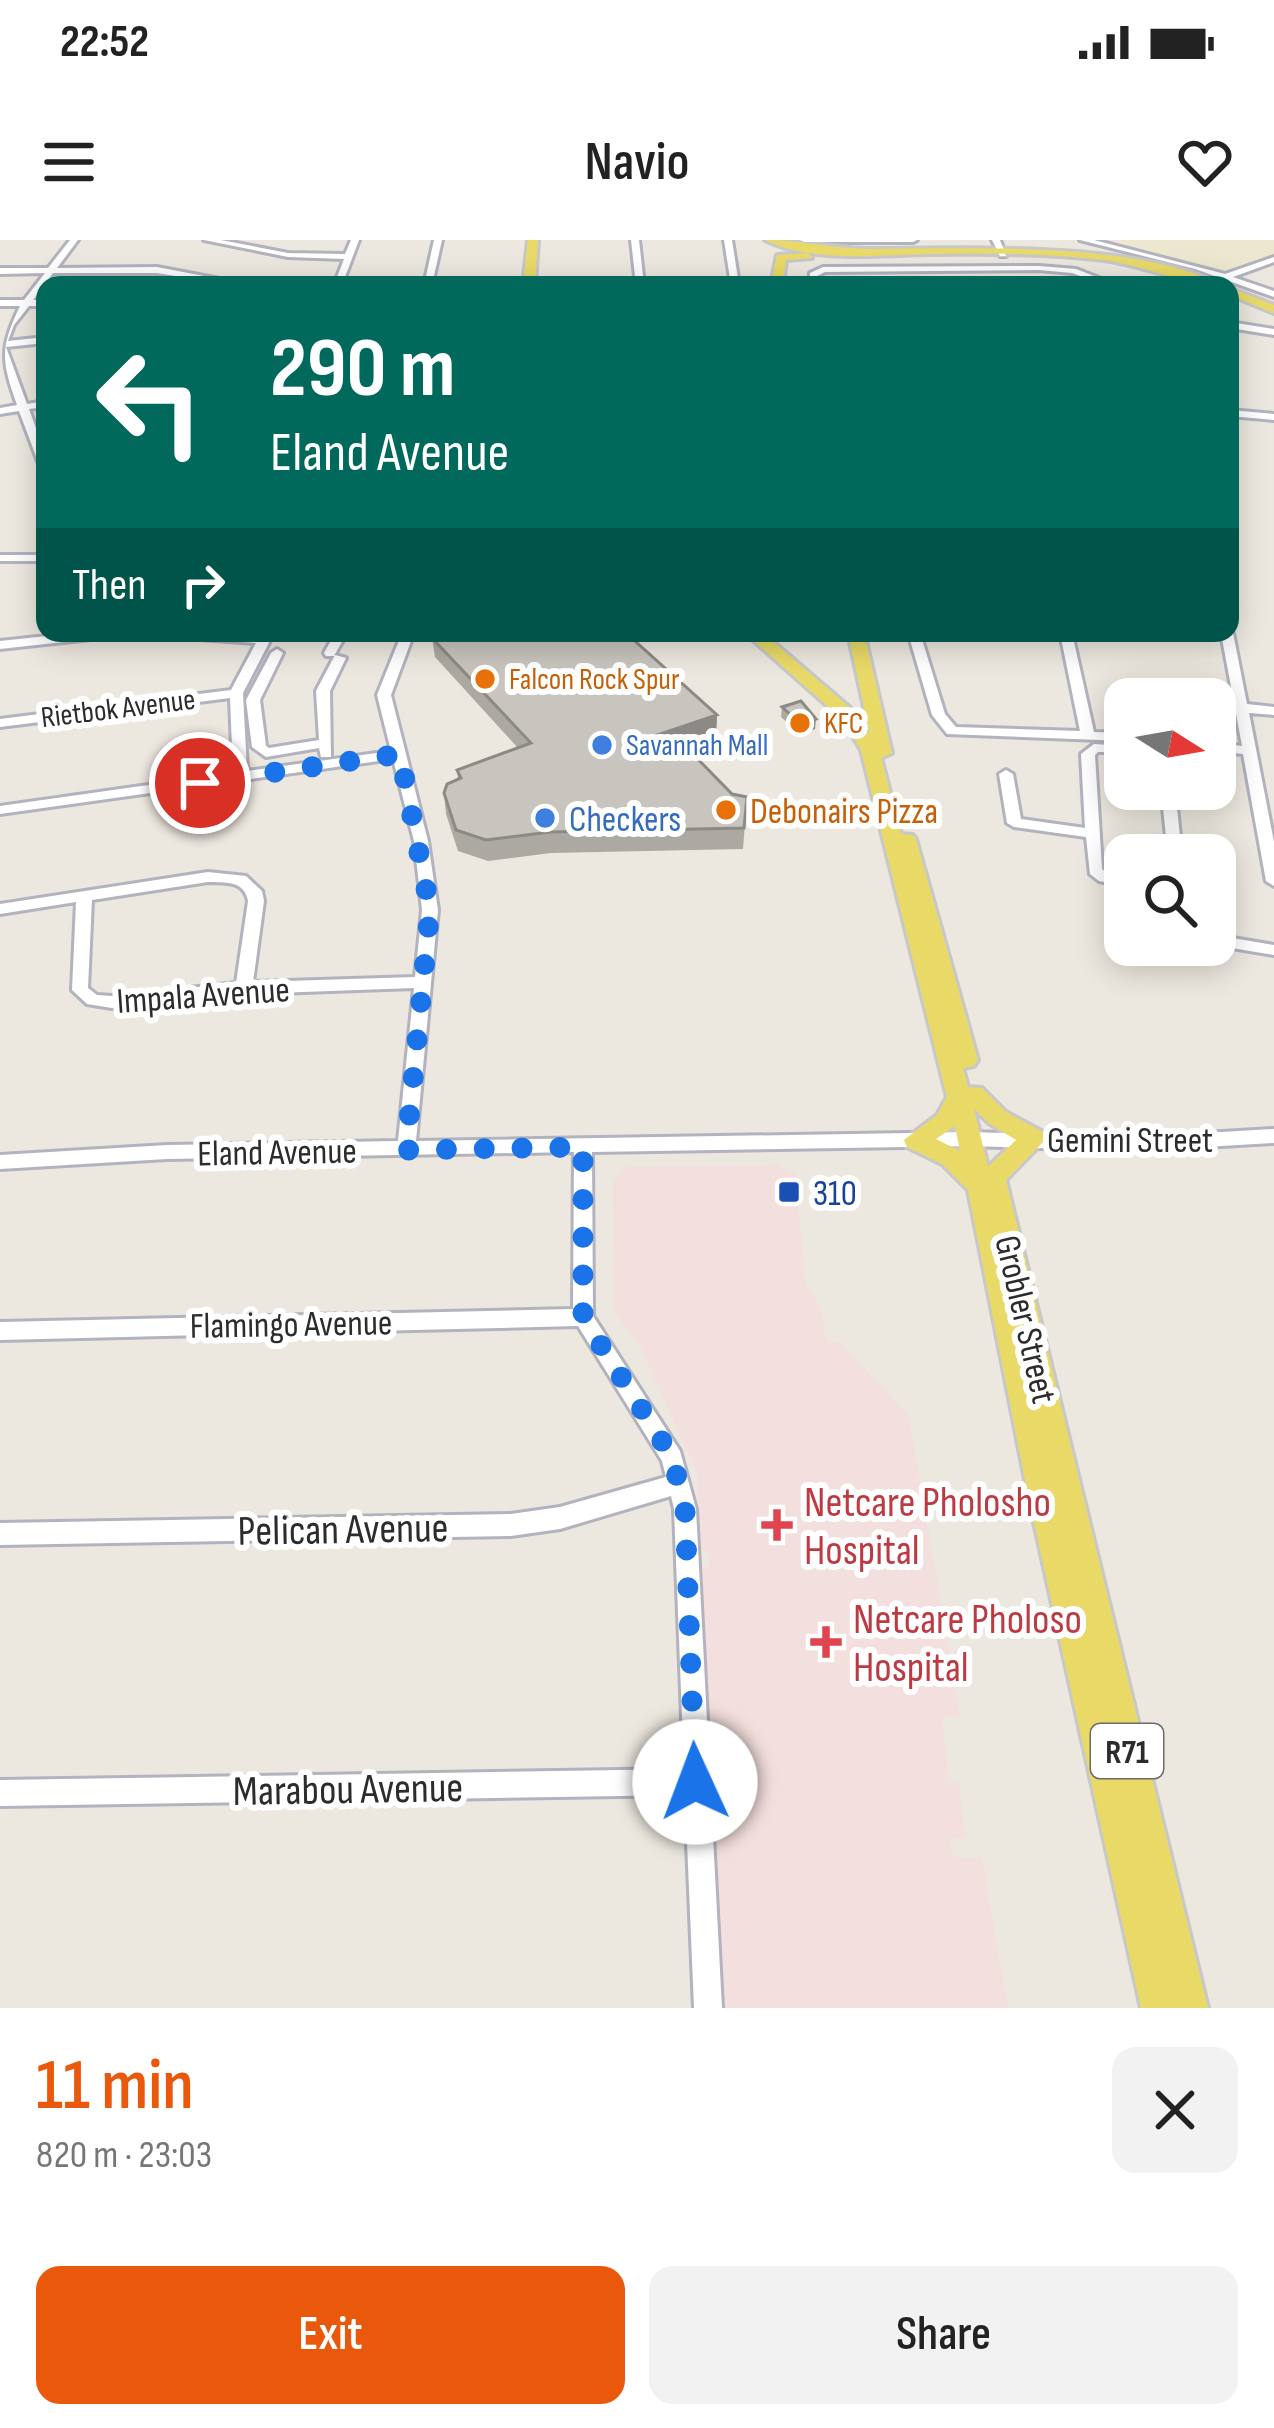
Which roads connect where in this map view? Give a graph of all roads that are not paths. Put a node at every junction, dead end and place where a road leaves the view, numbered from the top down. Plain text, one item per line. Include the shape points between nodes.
1 (74, 240) edge
2 (208, 240) edge
3 (259, 240) edge
4 (355, 240) edge
5 (438, 240) edge
6 (532, 240) edge
7 (635, 240) edge
8 (728, 240) edge
9 (766, 240) edge
10 (804, 240) edge
11 (913, 240) edge
12 (1084, 240) edge
13 (1118, 240) edge
14 (1000, 245) edge
15 (243, 247) junction
16 (1124, 251) junction
17 (891, 253) junction
18 (840, 254) junction
19 (350, 257) junction
20 (1274, 259) edge
21 (0, 271) edge
22 (52, 271) junction
23 (1227, 275) joint
24 (48, 276) edge
25 (193, 276) edge
26 (342, 276) edge
27 (430, 276) edge
28 (530, 276) edge
29 (639, 276) edge
30 (734, 276) edge
31 (774, 276) edge
32 (778, 276) edge
33 (814, 276) edge
34 (1087, 276) edge
35 (1166, 276) edge
36 (1185, 276) edge
37 (1239, 280) edge
38 (36, 291) edge
39 (1274, 293) edge
40 (1239, 299) edge
41 (1239, 300) edge
42 (0, 303) edge
43 (26, 303) junction
44 (36, 303) edge
45 (1274, 312) edge
46 (1239, 327) edge
47 (1274, 332) edge
48 (36, 341) edge
49 (2, 344) edge
50 (36, 405) edge
51 (20, 408) junction
52 (0, 411) edge
53 (1239, 414) edge
54 (1274, 417) edge
55 (36, 444) edge
56 (0, 558) edge
57 (36, 558) edge
58 (36, 641) edge
59 (263, 642) edge
60 (284, 642) edge
61 (338, 642) edge
62 (404, 642) edge
63 (763, 642) edge
64 (858, 642) edge
65 (917, 642) edge
66 (1068, 642) edge
67 (1229, 642) edge
68 (0, 645) edge
69 (866, 685) junction
70 (236, 693) junction
71 (1243, 708) junction
72 (1274, 711) edge
73 (0, 723) edge
74 (1088, 735) junction
75 (1104, 736) edge
76 (326, 743) junction
77 (1236, 749) edge
78 (870, 750) junction
79 (1104, 750) edge
80 (1250, 751) junction
81 (400, 754) junction
82 (328, 764) junction
83 (1006, 774) dead end
84 (240, 777) junction
85 (894, 800) junction
86 (0, 810) edge
87 (1268, 814) edge
88 (1089, 833) junction
89 (1104, 878) edge
90 (1274, 881) edge
91 (84, 896) junction
92 (0, 909) edge
93 (1236, 944) edge
94 (1274, 950) edge
95 (424, 982) junction
96 (244, 988) junction
97 (967, 1095) junction
98 (1274, 1136) edge
99 (978, 1139) junction
100 (1034, 1139) junction
101 (916, 1140) junction
102 (583, 1147) junction
103 (406, 1150) junction
104 (0, 1162) edge
105 (987, 1181) junction
106 (583, 1317) junction
107 (0, 1330) edge
108 (680, 1483) junction
109 (0, 1534) edge
110 (695, 1782) junction
111 (0, 1793) edge
112 (707, 2008) edge
113 (1160, 2008) edge
114 (1189, 2008) edge

1 - 22 street
2 - 15 street
3 - 15 street
4 - 19 street
5 - 27 street
6 - 28 main road
7 - 29 street
8 - 30 street
9 - 18 main road
9 - 31 main road
10 - 11 street
12 - 16 street
13 - 16 street
14 - 17 main road
14 - 17 main road
14 - 35 main road
14 - 36 main road
15 - 19 street
16 - 23 street
17 - 18 main road
18 - 32 main road via 781,257
19 - 26 street
20 - 23 street
21 - 22 street
22 - 24 street
22 - 25 street
33 - 34 street via 826,269 1039,268
37 - 39 street
38 - 43 street
40 - 45 main road
41 - 45 main road
42 - 43 street
43 - 44 street
43 - 49 street
46 - 47 street
48 - 49 street
49 - 51 street
50 - 51 street
51 - 52 street
51 - 55 street
53 - 54 street
56 - 57 street
58 - 68 street
59 - 70 street
60 - 76 street via 253,700 259,747 283,753
61 - 76 street via 323,691
62 - 81 street via 383,695
63 - 78 main road, R71 via 849,716
64 - 69 main road, Grobler Street / R71
65 - 74 street via 939,716 952,731
66 - 74 street
67 - 71 street
69 - 78 main road
69 - 85 main road, Grobler Street / R71
70 - 73 street, Rietbok Avenue
70 - 84 street
71 - 72 street
71 - 80 street
74 - 75 street
76 - 82 street
77 - 80 street
78 - 85 main road
78 - 97 main road, Grobler Street / R71
79 - 88 street via 1089,751
80 - 87 street
81 - 82 street
81 - 95 street via 429,891
82 - 84 street
83 - 88 street via 1013,822
84 - 86 street
85 - 97 main road, Grobler Street / R71 via 940,950
87 - 90 street
88 - 89 street via 1095,871
91 - 92 street
91 - 96 street, Impala Avenue via 79,983 86,997 112,1002
91 - 96 street via 241,879 256,901
93 - 94 street
95 - 96 street, Impala Avenue
95 - 103 street
97 - 99 main road, Grobler Street / R71
97 - 100 main road
97 - 101 main road
98 - 100 street, Gemini Street via 1138,1144
99 - 100 street, Gemini Street
99 - 101 street, Eland Avenue
99 - 105 main road, Grobler Street / R71
100 - 105 main road
101 - 102 street, Eland Avenue
101 - 105 main road
102 - 103 street, Eland Avenue
102 - 106 street
103 - 104 street, Eland Avenue
105 - 113 main road, Grobler Street / R71 via 1043,1495
105 - 114 main road, Grobler Street / R71
106 - 107 street, Flamingo Avenue
106 - 108 street via 661,1438
108 - 109 street, Pelican Avenue via 512,1525
108 - 110 street
110 - 111 street, Marabou Avenue
110 - 112 street

